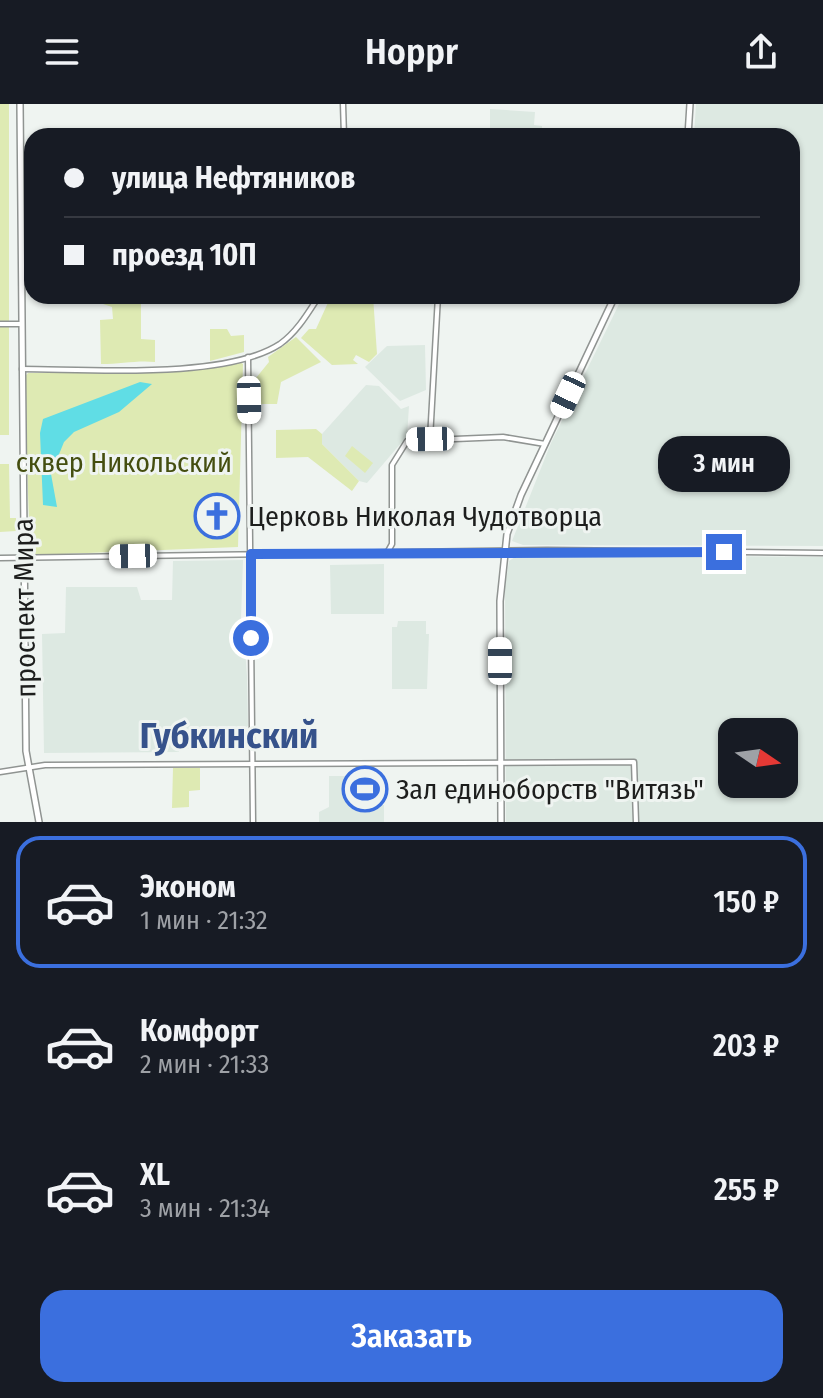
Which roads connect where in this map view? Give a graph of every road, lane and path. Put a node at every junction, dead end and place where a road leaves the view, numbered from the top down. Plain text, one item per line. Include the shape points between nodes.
1 (20, 104) edge
2 (343, 104) edge
3 (690, 104) edge
4 (344, 128) edge
5 (688, 128) edge
6 (313, 304) edge
7 (438, 304) edge
8 (611, 304) edge
9 (0, 324) edge
10 (21, 324) junction
11 (248, 357) junction
12 (22, 369) junction
13 (430, 439) junction
14 (545, 444) junction
15 (504, 551) junction
16 (387, 553) junction
17 (823, 553) edge
18 (251, 554) junction
19 (24, 557) junction
20 (0, 558) edge
21 (500, 762) junction
22 (252, 763) junction
23 (27, 766) junction
24 (0, 772) edge
25 (39, 822) edge
26 (253, 822) edge
27 (501, 822) edge
28 (636, 822) edge

1 - 10 main road, проспект Мира
2 - 4 street
3 - 5 main road
6 - 11 street via 285,340
7 - 13 street
8 - 14 main road
9 - 10 street
10 - 12 main road, проспект Мира
11 - 12 street via 197,367
11 - 18 street
12 - 19 main road, проспект Мира
13 - 14 street via 507,437
13 - 16 street via 407,441 393,461 392,544
14 - 15 main road via 515,508
15 - 16 street
15 - 17 street
15 - 21 main road
16 - 18 street
18 - 19 street
18 - 22 street
19 - 20 street
19 - 23 main road, проспект Мира
21 - 22 street
21 - 27 main road
21 - 28 street via 634,762
22 - 23 street
22 - 26 street
23 - 24 street
23 - 25 main road, проспект Мира

